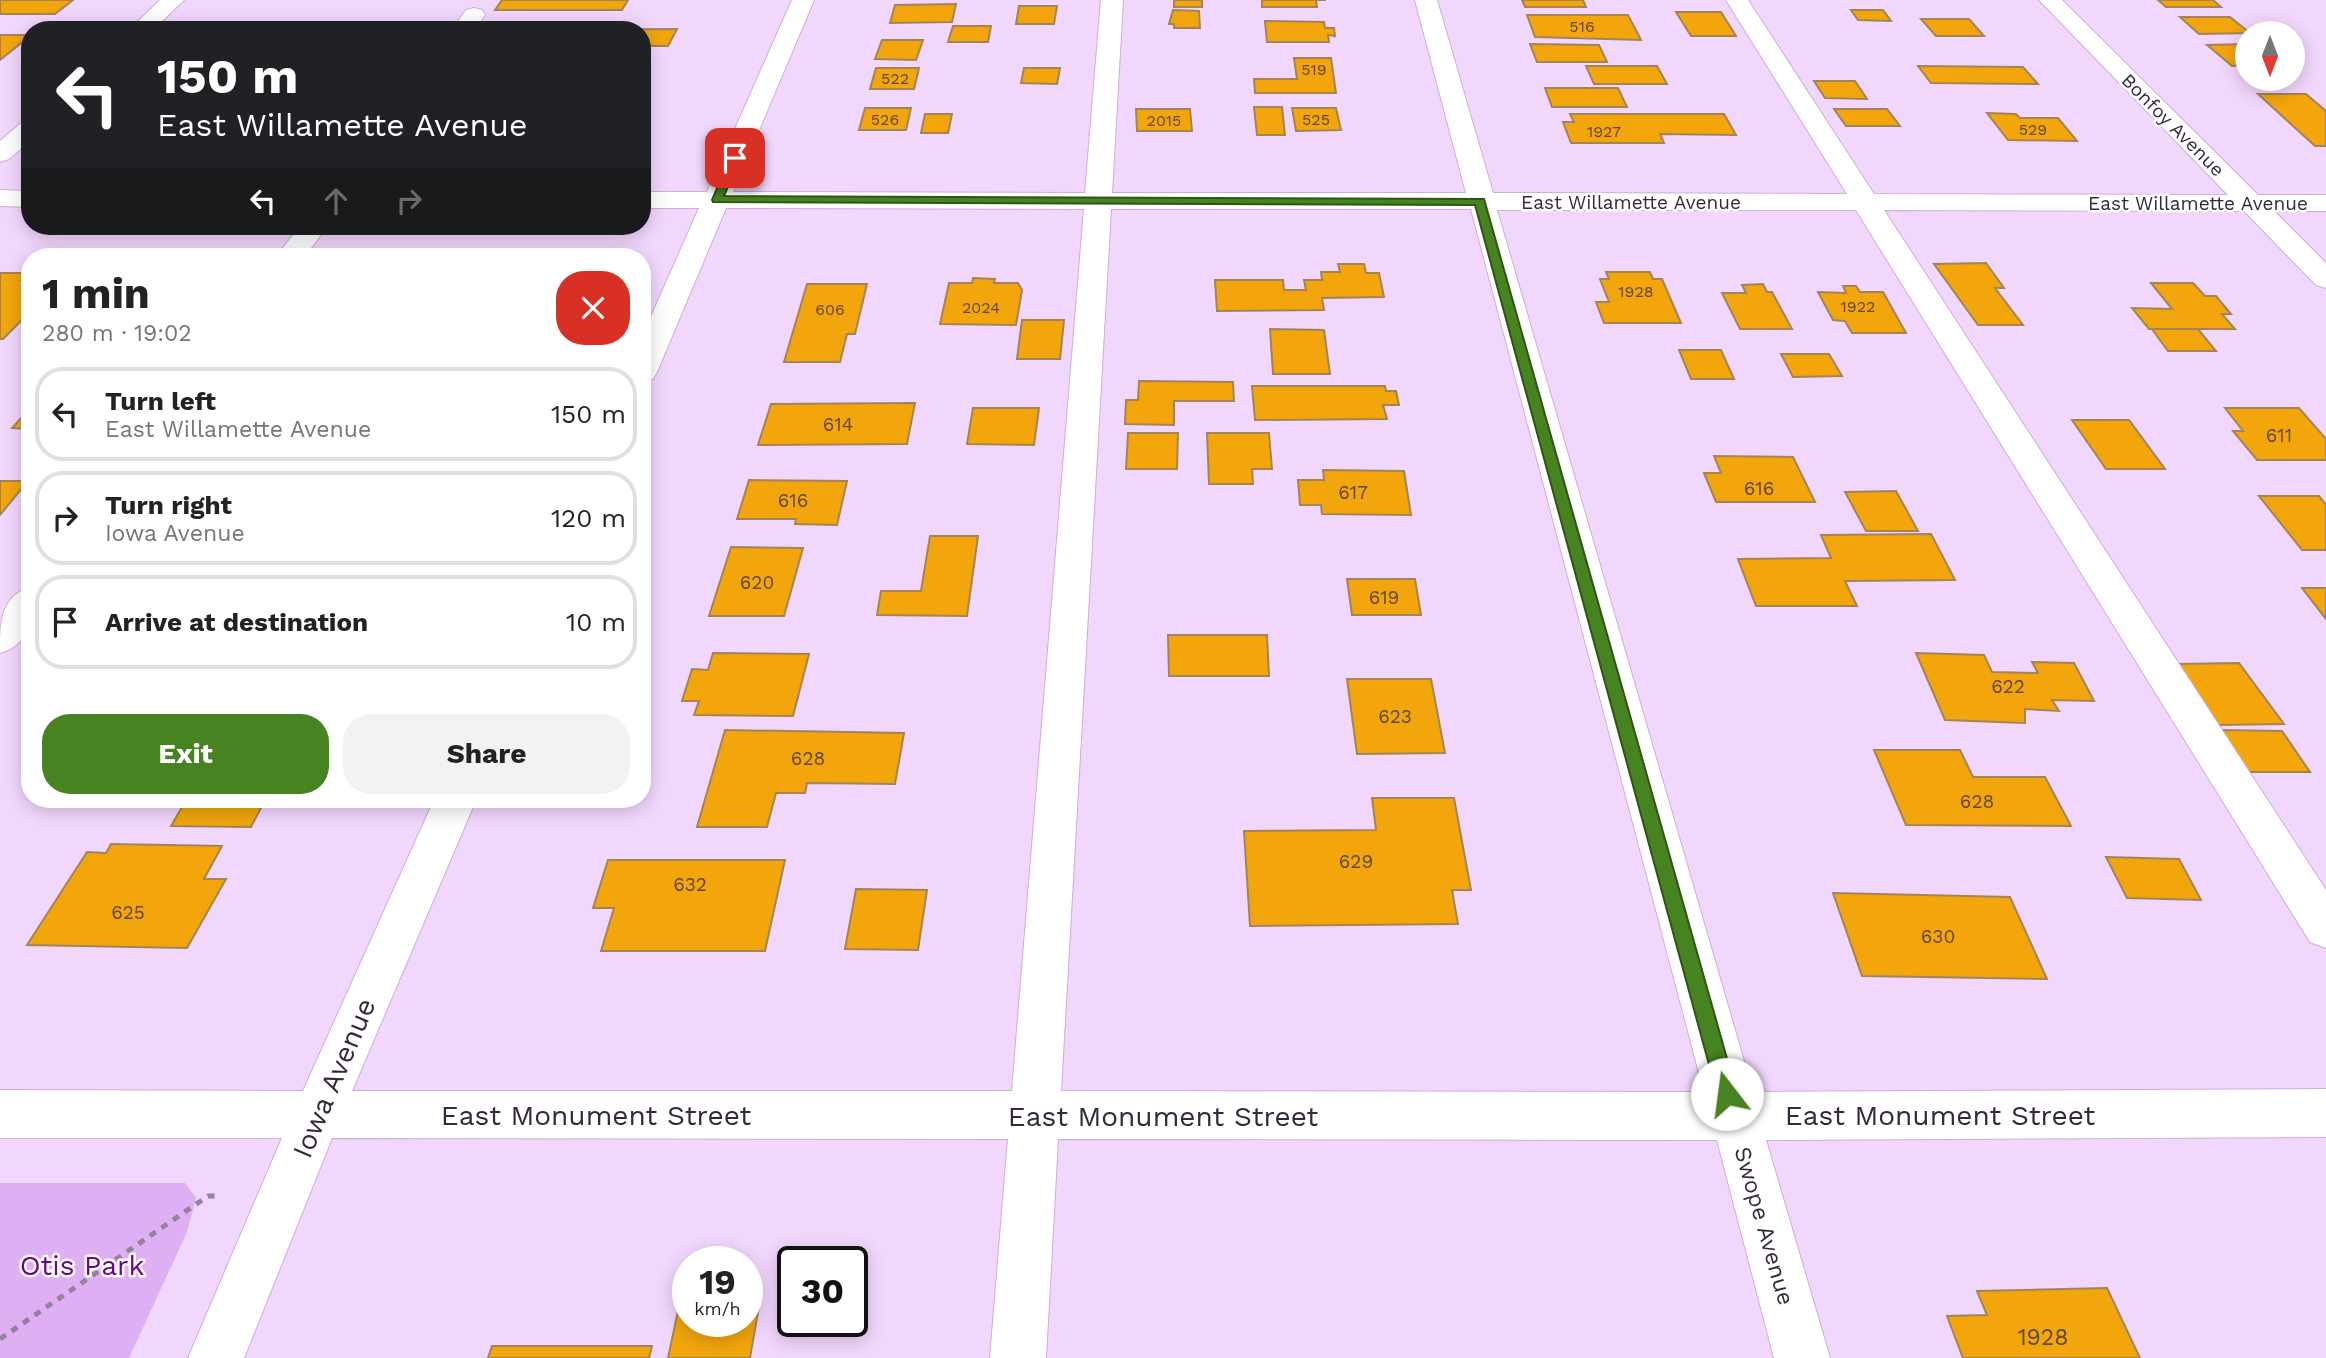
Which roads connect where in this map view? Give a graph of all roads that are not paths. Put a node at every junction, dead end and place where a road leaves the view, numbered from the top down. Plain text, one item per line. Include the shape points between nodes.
1 (173, 0) edge
2 (803, 0) edge
3 (1112, 0) edge
4 (1426, 0) edge
5 (1737, 0) edge
6 (2050, 0) edge
7 (150, 21) edge
8 (21, 136) edge
9 (0, 154) edge
10 (0, 198) edge
11 (21, 198) edge
12 (651, 200) edge
13 (717, 200) junction
14 (1097, 201) junction
15 (1480, 202) junction
16 (1865, 202) junction
17 (2250, 203) junction
18 (2326, 203) edge
19 (2326, 279) edge
20 (651, 351) edge
21 (21, 612) edge
22 (0, 639) edge
23 (451, 808) edge
24 (2326, 928) edge
25 (2326, 1113) edge
26 (0, 1114) edge
27 (317, 1115) junction
28 (1036, 1116) junction
29 (1733, 1116) junction
30 (216, 1358) edge
31 (1018, 1358) edge
32 (1802, 1358) edge

1 - 7 street
2 - 13 street
3 - 14 street
4 - 15 street, Swope Avenue
5 - 16 street
6 - 17 street, Bonfoy Avenue
8 - 9 street
10 - 11 street
12 - 13 street, East Willamette Avenue
13 - 14 street, East Willamette Avenue
13 - 20 street
14 - 15 street, East Willamette Avenue
14 - 28 street
15 - 16 street, East Willamette Avenue
15 - 29 street, Swope Avenue
16 - 17 street, East Willamette Avenue
16 - 24 street
17 - 18 street, East Willamette Avenue
17 - 19 street, Bonfoy Avenue
21 - 22 street
23 - 27 street, Iowa Avenue
25 - 29 street, East Monument Street
26 - 27 street, East Monument Street
27 - 28 street, East Monument Street
27 - 30 street, Iowa Avenue
28 - 29 street, East Monument Street
28 - 31 street
29 - 32 street, Swope Avenue

